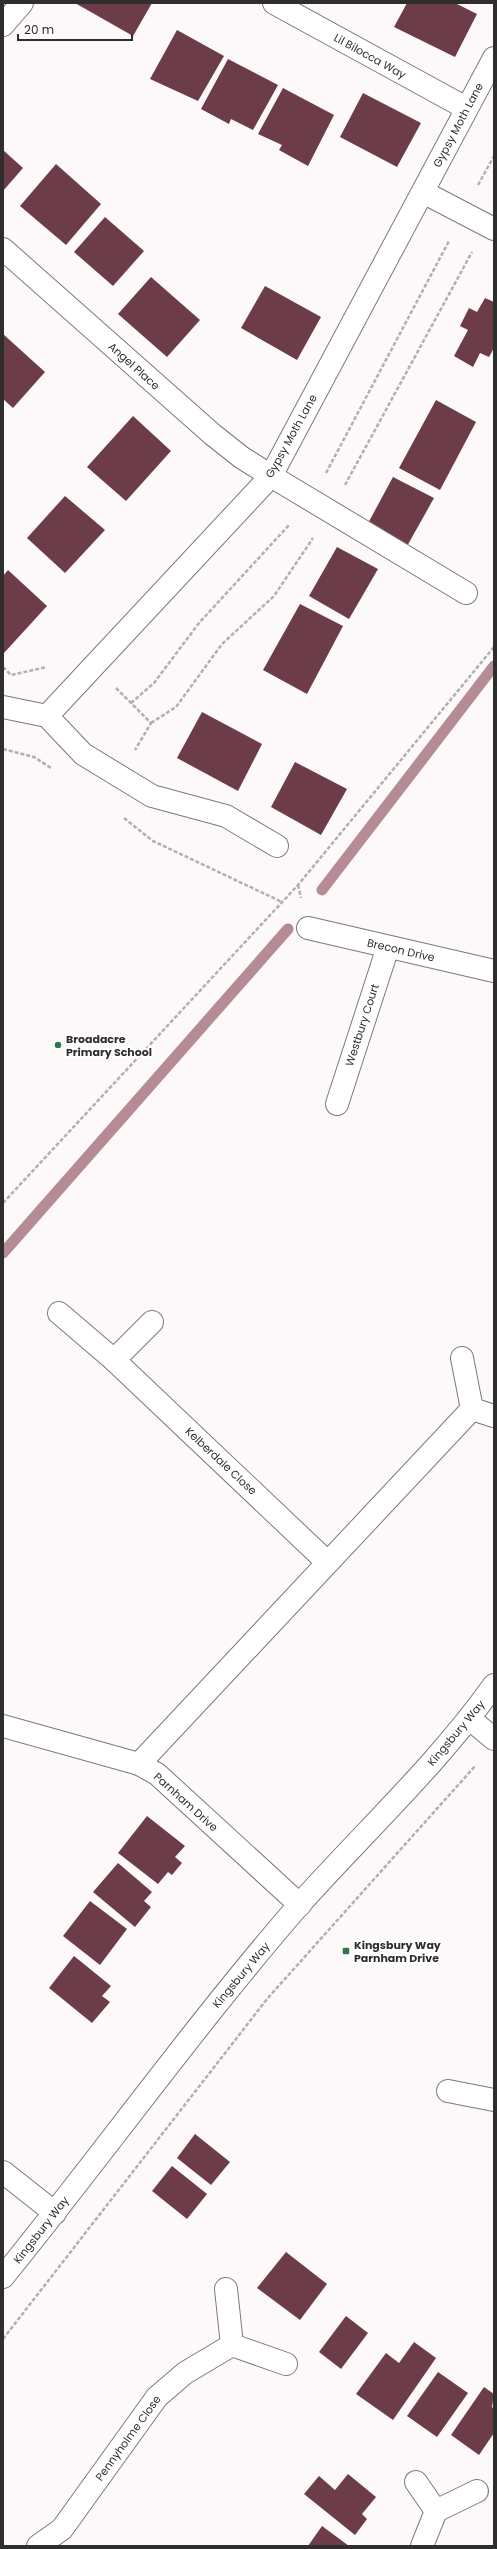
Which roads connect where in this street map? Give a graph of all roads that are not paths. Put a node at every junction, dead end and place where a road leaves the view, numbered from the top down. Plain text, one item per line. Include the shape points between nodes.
1 (22, 3) edge
2 (274, 3) edge
3 (3, 25) edge
4 (494, 58) edge
5 (466, 108) junction
6 (423, 192) junction
7 (494, 229) edge
8 (3, 249) edge
9 (271, 476) junction
10 (466, 593) dead end
11 (3, 707) edge
12 (47, 716) junction
13 (277, 846) dead end
14 (308, 928) dead end
15 (388, 947) junction
16 (494, 971) edge
17 (337, 1104) dead end
18 (59, 1313) dead end
19 (152, 1322) dead end
20 (462, 1358) dead end
21 (114, 1360) junction
22 (472, 1409) junction
23 (494, 1416) edge
24 (327, 1562) junction
25 (494, 1685) edge
26 (470, 1719) junction
27 (3, 1726) edge
28 (494, 1739) edge
29 (139, 1764) junction
30 (300, 1905) junction
31 (448, 2090) dead end
32 (494, 2100) edge
33 (3, 2172) edge
34 (55, 2213) junction
35 (3, 2277) edge
36 (226, 2289) dead end
37 (232, 2345) junction
38 (286, 2364) dead end
39 (416, 2482) dead end
40 (477, 2491) dead end
41 (436, 2511) junction
42 (38, 2546) edge
43 (422, 2546) edge

1 - 3 street
2 - 5 street, Lil Bilocca Way
4 - 5 street, Gypsy Moth Lane
5 - 6 street, Gypsy Moth Lane
6 - 7 street
6 - 9 street, Gypsy Moth Lane
8 - 9 street, Angel Place via 212,434
9 - 10 street, Angel Place
9 - 12 street, Gypsy Moth Lane
11 - 12 street
12 - 13 street via 83,754 152,796 226,816
14 - 15 street, Brecon Drive
15 - 16 street, Brecon Drive
15 - 17 street, Westbury Court
18 - 21 street, Kelberdale Close
19 - 21 street
20 - 22 street
21 - 24 street, Kelberdale Close
22 - 23 street
22 - 24 street
24 - 29 street
25 - 26 street, Kingsbury Way
26 - 28 street
26 - 30 street, Kingsbury Way
27 - 29 street, Parnham Drive
29 - 30 street, Parnham Drive via 157,1774
30 - 34 street, Kingsbury Way via 181,2046
31 - 32 street
33 - 34 street
34 - 35 street, Kingsbury Way
36 - 37 street
37 - 38 street
37 - 42 street, Pennyholme Close via 185,2373 157,2397 62,2529
39 - 41 street
40 - 41 street
41 - 43 street

